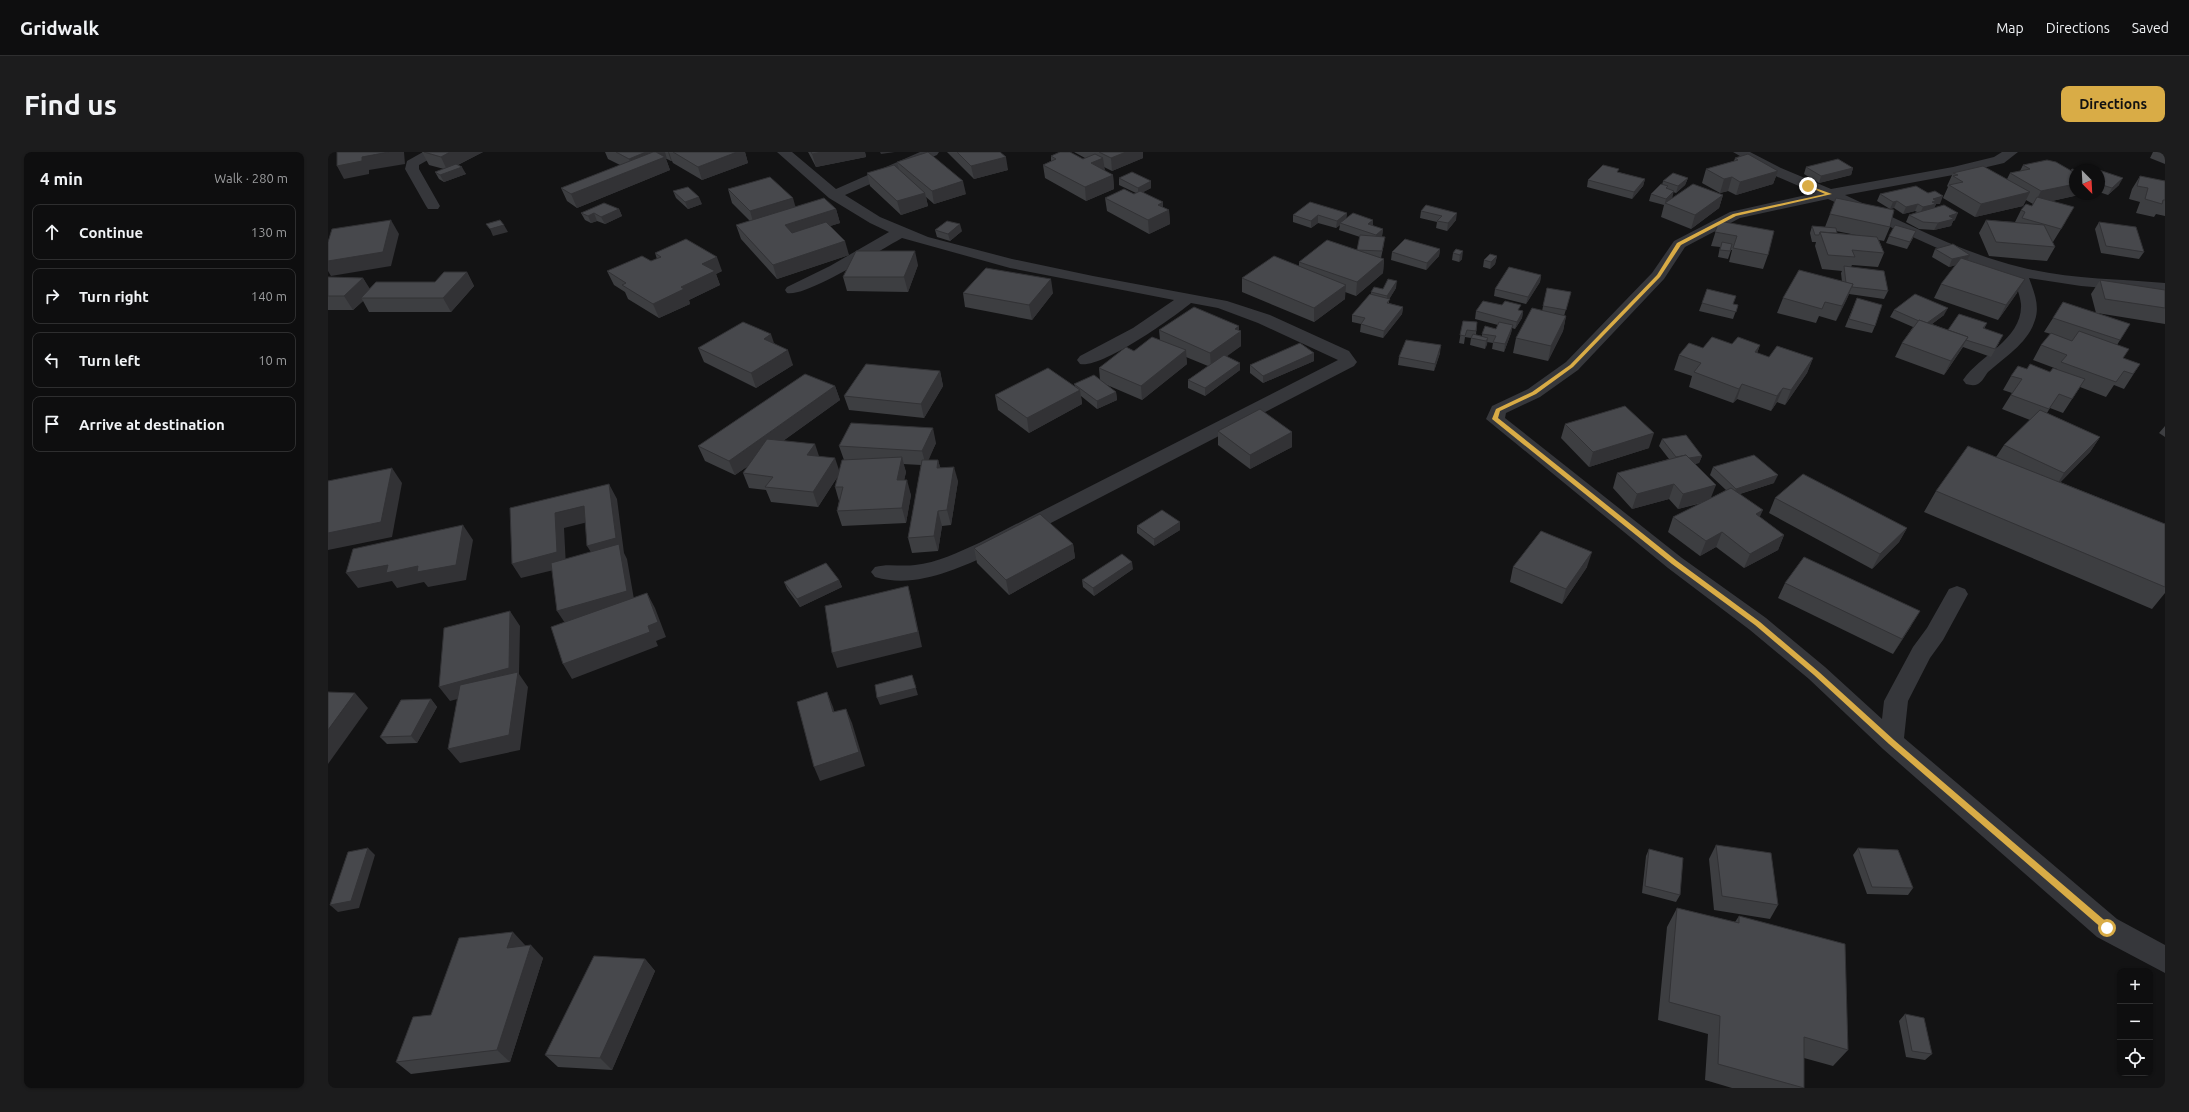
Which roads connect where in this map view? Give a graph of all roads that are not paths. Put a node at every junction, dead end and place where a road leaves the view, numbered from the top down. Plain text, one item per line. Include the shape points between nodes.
1 (435, 152) edge
2 (784, 152) edge
3 (932, 152) edge
4 (1740, 152) edge
5 (2011, 152) edge
6 (1830, 194) junction
7 (834, 195) junction
8 (433, 206) dead end
9 (901, 232) junction
10 (2019, 272) junction
11 (2165, 288) edge
12 (792, 290) dead end
13 (1189, 297) junction
14 (1086, 360) dead end
15 (1972, 380) dead end
16 (882, 572) dead end
17 (1957, 594) dead end
18 (1892, 742) junction
19 (2165, 960) edge

1 - 8 street via 412,164 412,169
2 - 7 street
3 - 7 street
4 - 6 street
5 - 6 street via 1999,160 1953,171
6 - 10 street via 1972,258
6 - 18 street via 1735,215 1679,244 1658,276 1572,366 1534,393 1498,410 1495,419 1675,563 1758,624 1817,673
7 - 9 street via 875,220
9 - 12 street via 836,269
9 - 13 street via 1010,263 1093,281
10 - 11 street via 2081,281
10 - 15 street via 2029,306 2024,325 2013,344 1978,369
13 - 14 street via 1163,318 1129,339
13 - 16 street via 1221,304 1264,320 1343,355 1348,362 986,548 936,569 913,573
17 - 18 street via 1921,652 1896,701
18 - 19 street via 2107,928

